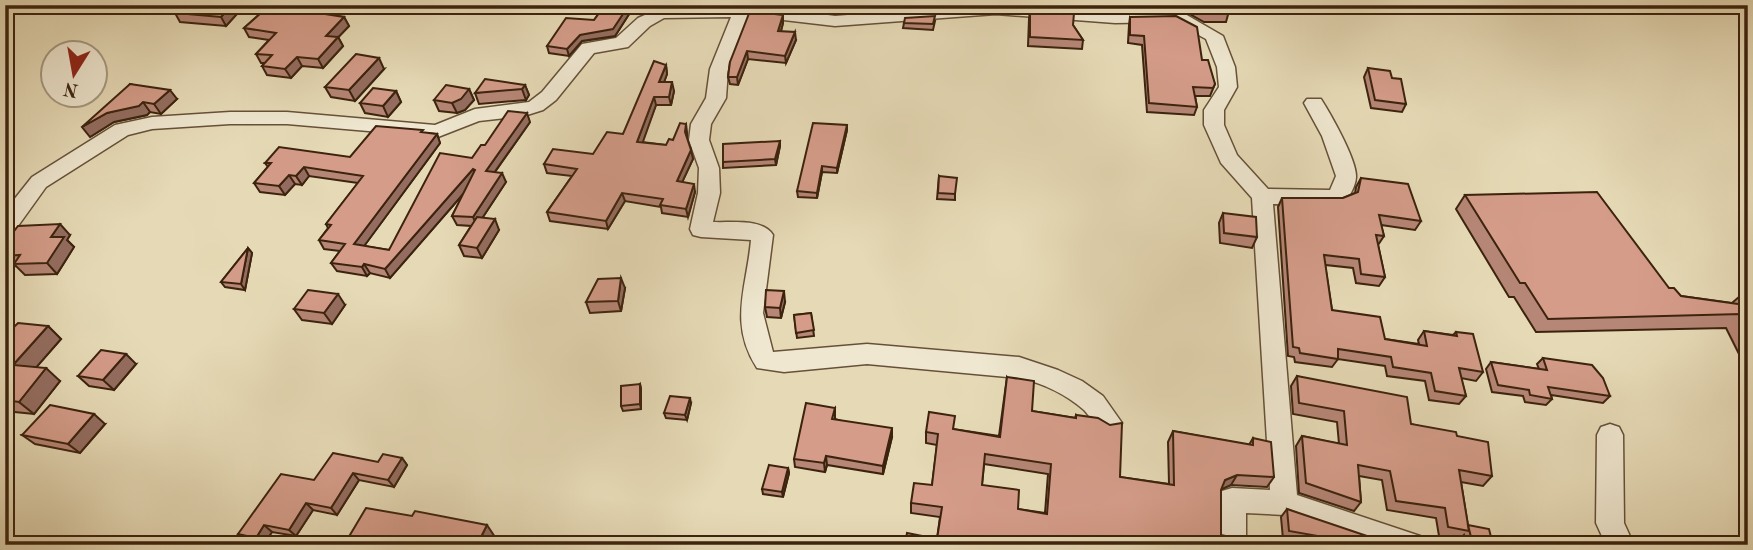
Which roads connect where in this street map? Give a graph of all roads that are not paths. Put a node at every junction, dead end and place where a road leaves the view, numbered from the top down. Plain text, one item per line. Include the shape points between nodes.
1 (757, 10) edge
2 (1175, 11) edge
3 (1314, 103) dead end
4 (1262, 196) junction
5 (5, 227) edge
6 (1109, 423) edge
7 (1610, 435) dead end
8 (1284, 503) junction
9 (1232, 545) edge
10 (1410, 545) edge
11 (1620, 545) edge

1 - 2 street via 835,21 996,9 1115,18
1 - 5 street via 661,13 622,43 588,48 536,106 475,115 438,131 287,118 152,123 122,130 39,182
1 - 6 street via 719,69 716,98 701,124 699,140 709,168 701,229 762,235 751,318 766,360 782,363 836,355 893,354 1025,368 1066,384 1087,398
2 - 4 street via 1214,36 1226,66 1228,87 1214,110 1214,125 1228,158
3 - 4 street via 1346,176 1338,198
4 - 8 street
7 - 11 street via 1610,523
8 - 9 street via 1232,500
8 - 10 street

